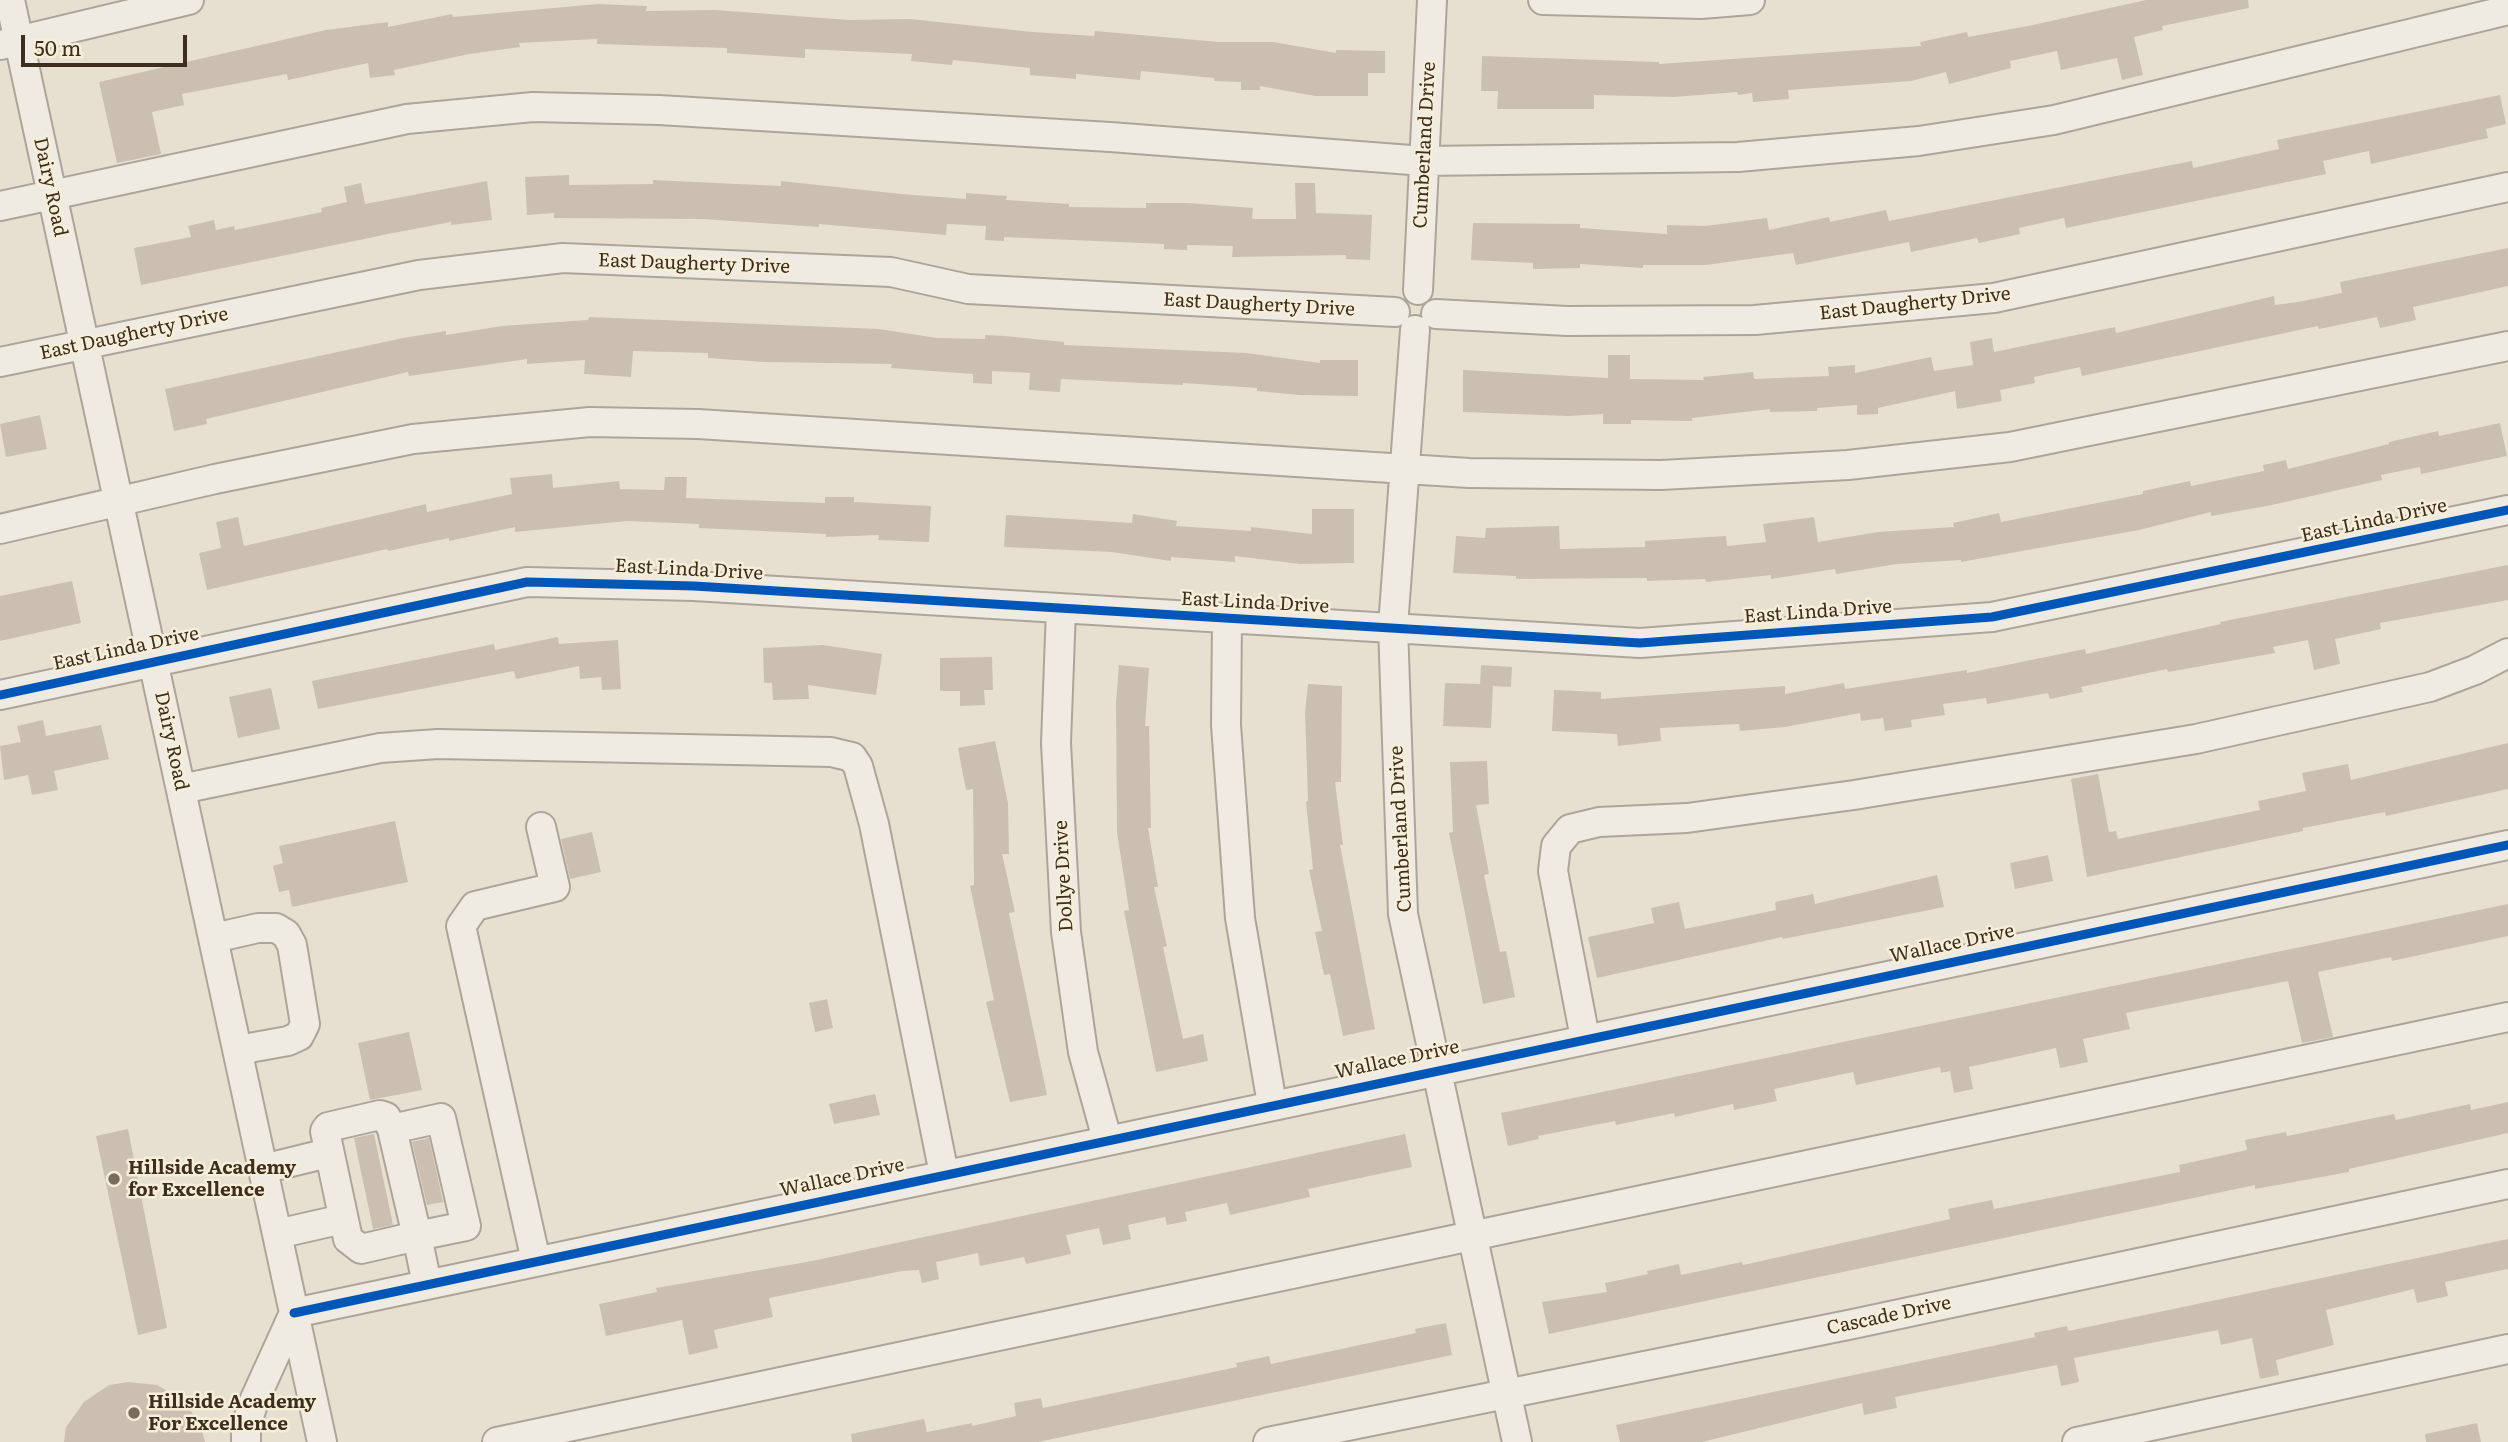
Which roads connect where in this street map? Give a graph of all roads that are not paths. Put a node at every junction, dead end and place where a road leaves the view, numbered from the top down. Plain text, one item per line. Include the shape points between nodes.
1 (10, 0) edge
2 (189, 0) edge
3 (1432, 0) edge
4 (1543, 0) edge
5 (1749, 0) edge
6 (2508, 10) edge
7 (10, 43) edge
8 (1424, 160) junction
9 (2508, 187) edge
10 (52, 195) junction
11 (0, 206) edge
12 (1416, 319) junction
13 (84, 344) junction
14 (2508, 346) edge
15 (0, 362) edge
16 (1405, 468) junction
17 (119, 503) junction
18 (2508, 510) edge
19 (0, 529) edge
20 (1061, 609) junction
21 (1227, 620) junction
22 (1393, 626) junction
23 (2508, 653) edge
24 (153, 660) junction
25 (0, 695) edge
26 (181, 789) junction
27 (541, 827) dead end
28 (2508, 845) edge
29 (214, 938) junction
30 (2508, 1017) edge
31 (1585, 1038) junction
32 (238, 1050) junction
33 (1437, 1069) junction
34 (1272, 1104) junction
35 (392, 1129) junction
36 (1107, 1139) junction
37 (328, 1153) junction
38 (263, 1169) junction
39 (944, 1174) junction
40 (2508, 1184) edge
41 (343, 1219) junction
42 (277, 1234) junction
43 (416, 1236) junction
44 (1472, 1236) junction
45 (536, 1261) junction
46 (427, 1284) junction
47 (294, 1313) junction
48 (2508, 1349) edge
49 (1506, 1394) junction
50 (247, 1442) edge
51 (322, 1442) edge
52 (497, 1442) edge
53 (1268, 1442) edge
54 (1517, 1442) edge
55 (2077, 1442) edge

1 - 7 street, Dairy Road
2 - 7 street
3 - 8 street, Cumberland Drive
4 - 5 street via 1701,4
6 - 8 street via 2054,120 1919,141 1738,157
7 - 10 street, Dairy Road
8 - 10 street via 1082,135 533,107 407,119
8 - 12 street, Cumberland Drive via 1418,290 1399,296
9 - 12 street, East Daugherty Drive via 1994,299 1755,320
10 - 11 street
10 - 13 street, Dairy Road
12 - 13 street, East Daugherty Drive via 968,289 891,272 563,258 419,275
12 - 16 street, Cumberland Drive
13 - 15 street, East Daugherty Drive
13 - 17 street, Dairy Road
14 - 16 street via 2010,447 1848,465 1661,475
16 - 17 street via 698,424 590,422 413,439
16 - 22 street, Cumberland Drive
17 - 19 street
17 - 24 street, Dairy Road
18 - 22 street, East Linda Drive via 1992,617 1640,643
20 - 21 street, East Linda Drive
20 - 24 street, East Linda Drive via 694,586 527,582
20 - 36 street, Dollye Drive via 1056,743 1066,932 1083,1052
21 - 22 street, East Linda Drive
21 - 34 street via 1226,725 1240,918
22 - 33 street, Cumberland Drive via 1404,914
23 - 31 street via 2430,687 2196,739 1841,797 1687,818 1599,822 1570,829 1556,846 1553,871
24 - 25 street, East Linda Drive
24 - 26 street, Dairy Road
26 - 29 street, Dairy Road
26 - 39 street via 380,748 426,745 831,752 852,757 874,824
27 - 45 street via 555,887 475,905 461,926
28 - 31 street, Wallace Drive
29 - 32 street, Dairy Road
29 - 32 street via 276,928 292,945 305,1024 299,1036
30 - 44 street
31 - 33 street, Wallace Drive
32 - 38 street, Dairy Road
33 - 34 street, Wallace Drive
33 - 44 street, Cumberland Drive
34 - 36 street, Wallace Drive
35 - 37 street via 380,1115 328,1127
35 - 43 street
35 - 43 street via 441,1118 466,1226
36 - 39 street, Wallace Drive
37 - 38 street
37 - 41 street
38 - 42 street, Dairy Road
39 - 45 street, Wallace Drive
40 - 49 street, Cascade Drive
41 - 42 street
41 - 43 street via 348,1240 361,1249
42 - 47 street, Dairy Road
43 - 46 street
44 - 49 street, Cumberland Drive
44 - 52 street
45 - 46 street, Wallace Drive
46 - 47 street, Wallace Drive
47 - 50 street via 254,1401 246,1426
47 - 51 street, Dairy Road
48 - 55 street
49 - 53 street, Cascade Drive
49 - 54 street, Cumberland Drive

